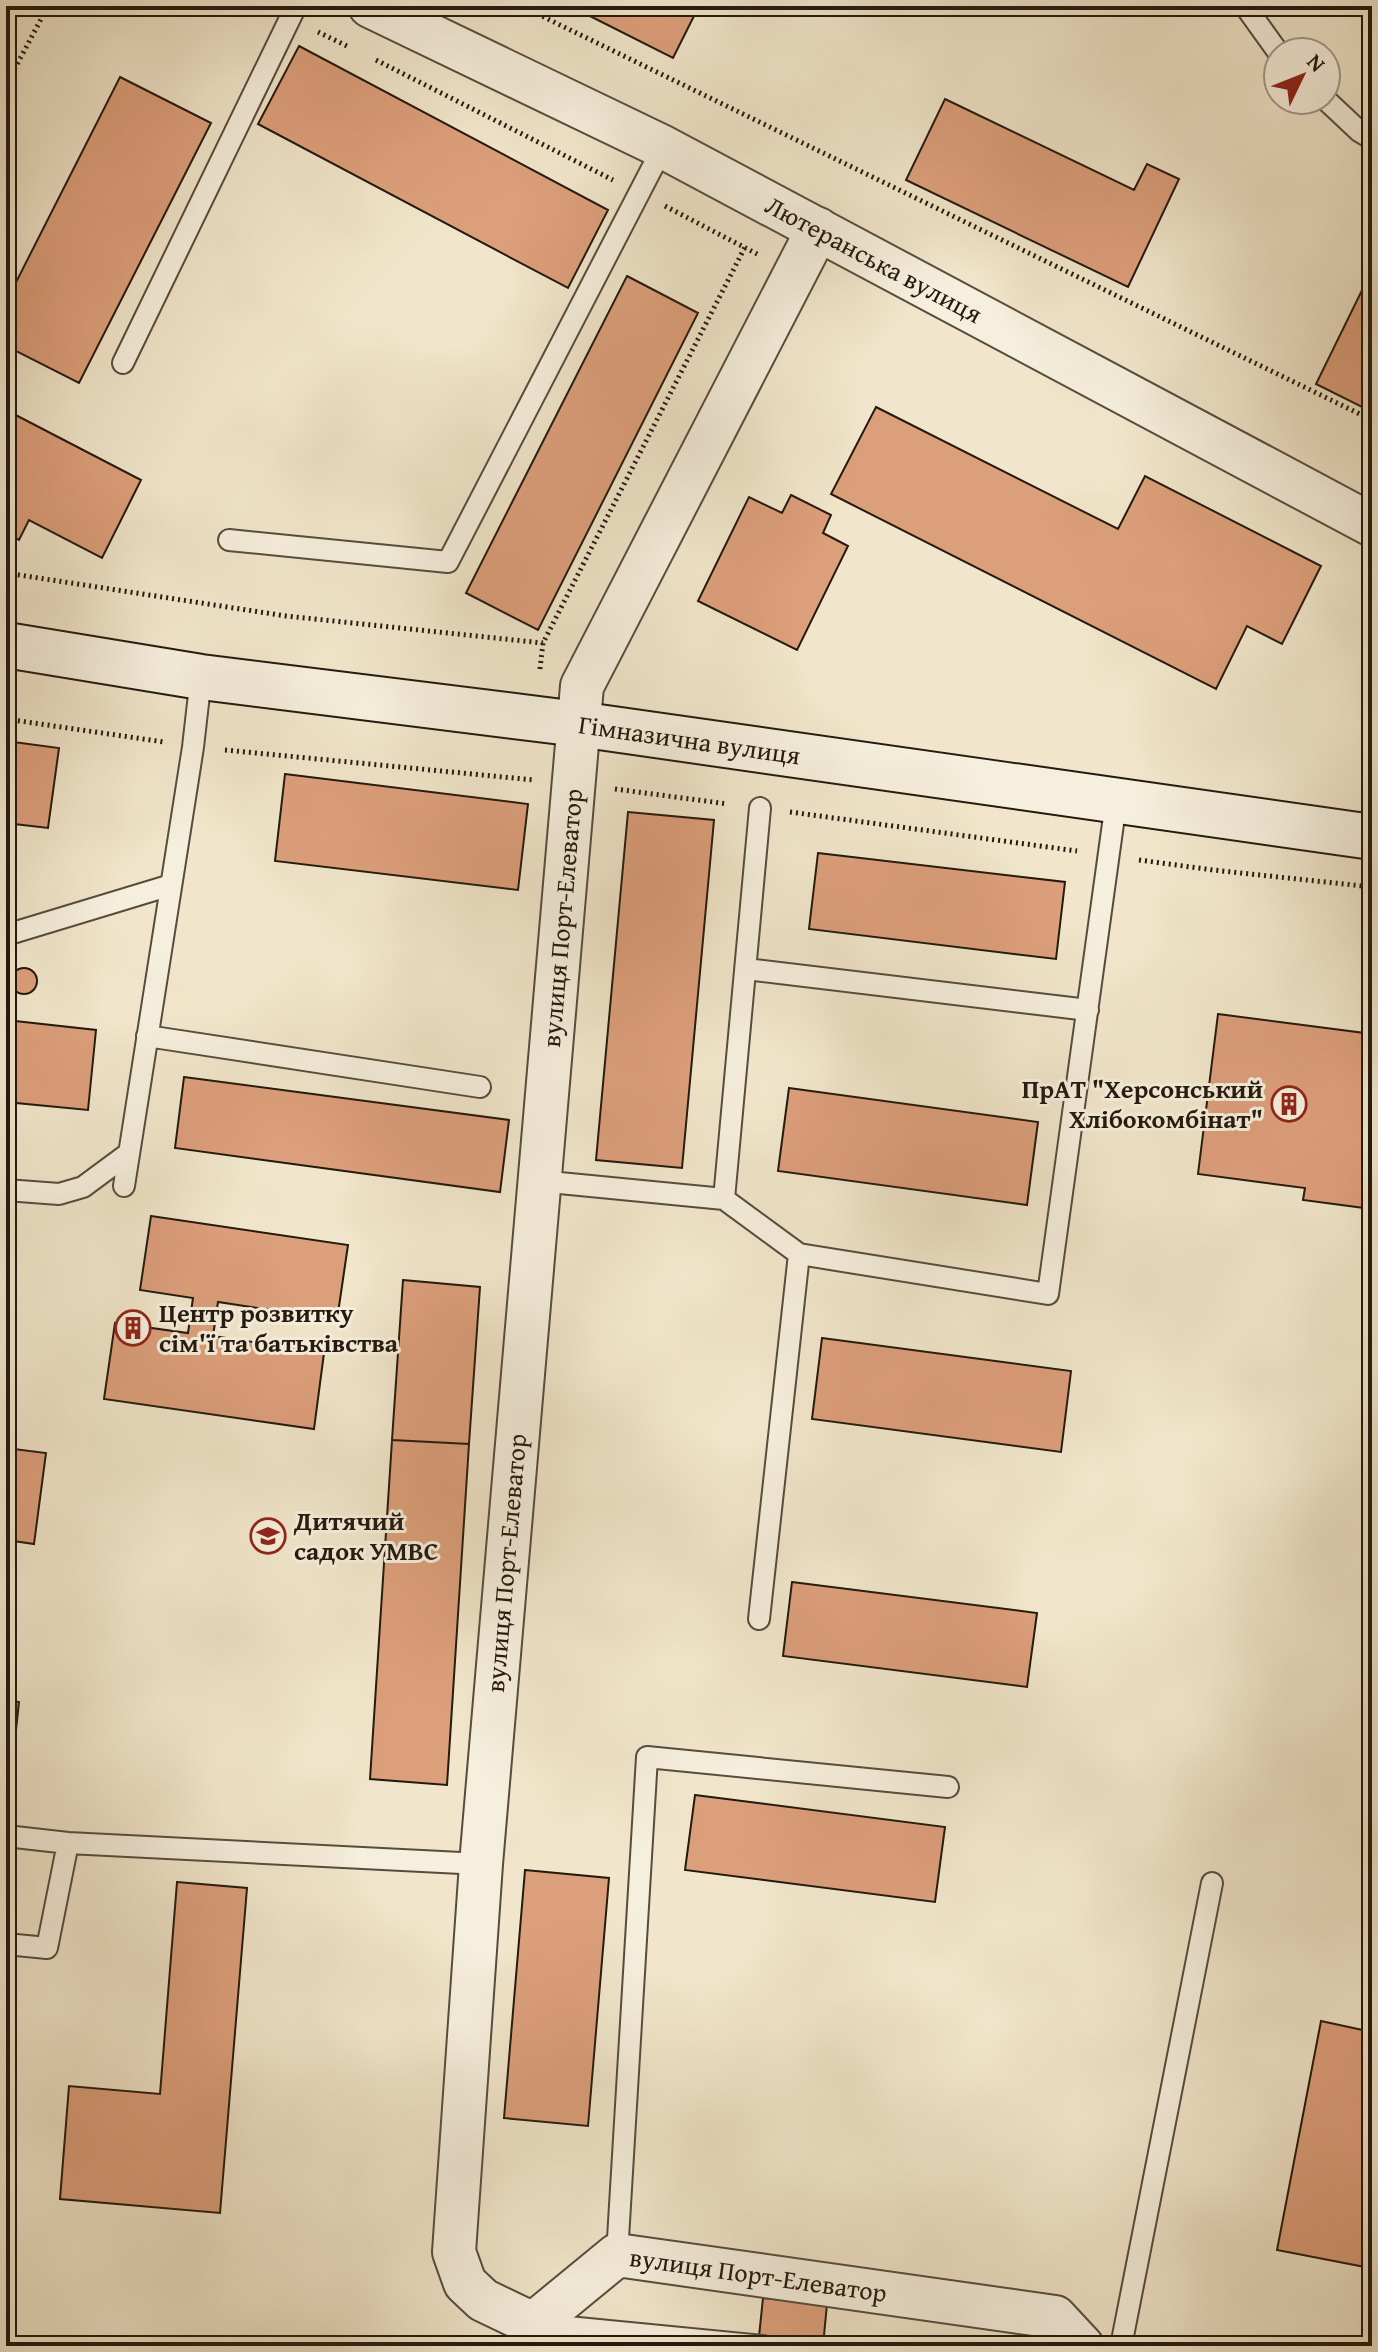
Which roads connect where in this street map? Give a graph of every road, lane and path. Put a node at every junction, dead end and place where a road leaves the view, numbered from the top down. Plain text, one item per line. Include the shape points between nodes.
1 (48, 6) edge
2 (370, 6) edge
3 (521, 6) edge
4 (1245, 6) edge
5 (293, 12) edge
6 (1267, 36) edge
7 (360, 53) dead end
8 (374, 60) dead end
9 (6, 85) edge
10 (1342, 115) edge
11 (1372, 139) edge
12 (663, 147) junction
13 (639, 193) junction
14 (818, 229) junction
15 (745, 247) junction
16 (794, 277) junction
17 (123, 363) dead end
18 (1372, 420) edge
19 (1372, 525) edge
20 (229, 540) dead end
21 (6, 573) edge
22 (543, 643) junction
23 (6, 645) edge
24 (201, 677) junction
25 (6, 719) edge
26 (533, 719) junction
27 (578, 724) junction
28 (193, 747) junction
29 (573, 783) junction
30 (1116, 802) junction
31 (760, 808) junction
32 (1372, 837) edge
33 (1109, 855) junction
34 (171, 885) junction
35 (1372, 887) edge
36 (6, 935) edge
37 (746, 969) junction
38 (1088, 1010) junction
39 (147, 1036) junction
40 (480, 1087) dead end
41 (129, 1153) junction
42 (539, 1181) junction
43 (124, 1186) dead end
44 (6, 1190) edge
45 (724, 1199) junction
46 (799, 1254) junction
47 (759, 1619) dead end
48 (948, 1787) dead end
49 (6, 1836) edge
50 (68, 1843) junction
51 (481, 1864) junction
52 (1212, 1883) dead end
53 (6, 1944) edge
54 (617, 2255) junction
55 (533, 2324) junction
56 (763, 2346) edge
57 (1082, 2346) edge
58 (1121, 2346) edge

1 - 9 path
2 - 12 street, Лютеранська вулиця
3 - 18 path
4 - 6 lane
5 - 7 path
5 - 17 lane
8 - 13 path
10 - 11 lane
12 - 13 lane
12 - 14 street, Лютеранська вулиця
13 - 15 path
13 - 20 lane via 448,562
14 - 16 street, вулиця Порт-Елеватор
14 - 19 street, Лютеранська вулиця
15 - 16 path
15 - 22 path
16 - 27 street, вулиця Порт-Елеватор via 582,686
21 - 22 path via 286,616
22 - 26 path
23 - 24 street, Гімназична вулиця
24 - 26 street, Гімназична вулиця
24 - 28 lane
25 - 28 path
26 - 27 street, Гімназична вулиця
27 - 29 street, вулиця Порт-Елеватор
27 - 30 street, Гімназична вулиця
28 - 29 path
28 - 34 lane
29 - 31 path
29 - 42 street, вулиця Порт-Елеватор
30 - 32 street, Гімназична вулиця
30 - 33 lane
31 - 33 path
31 - 37 lane
33 - 35 path
33 - 38 lane
34 - 36 lane
34 - 39 lane
37 - 38 lane
37 - 45 lane
38 - 46 lane via 1048,1294
39 - 40 lane
39 - 41 lane
41 - 43 lane
41 - 44 lane via 83,1187 59,1194
42 - 45 lane
42 - 51 street, вулиця Порт-Елеватор
45 - 46 lane
46 - 47 lane
48 - 54 lane via 647,1757
49 - 50 lane
50 - 51 lane
50 - 53 lane via 47,1948
51 - 55 street, вулиця Порт-Елеватор via 454,2252 465,2283 483,2300
52 - 58 lane
54 - 55 street, вулиця Порт-Елеватор
54 - 57 street, вулиця Порт-Елеватор via 1055,2317
55 - 56 lane

